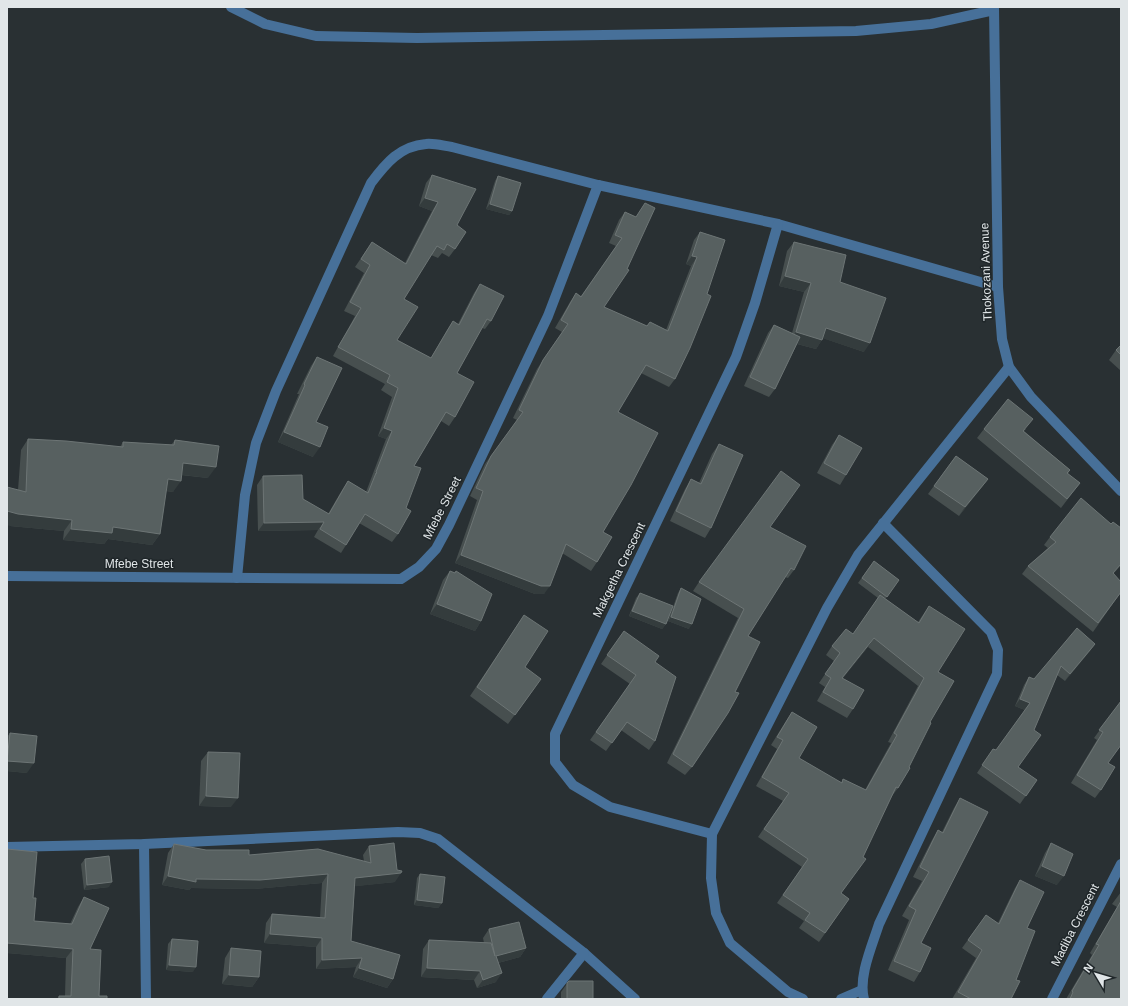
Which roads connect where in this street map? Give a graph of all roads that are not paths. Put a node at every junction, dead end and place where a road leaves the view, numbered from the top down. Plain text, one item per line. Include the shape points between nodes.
1 (231, 7) edge
2 (994, 8) edge
3 (598, 185) junction
4 (778, 224) junction
5 (998, 287) junction
6 (1009, 368) junction
7 (1121, 491) edge
8 (883, 523) junction
9 (7, 576) edge
10 (237, 578) junction
11 (712, 834) junction
12 (144, 844) junction
13 (7, 847) edge
14 (1121, 864) edge
15 (584, 953) junction
16 (863, 995) edge
17 (146, 999) edge
18 (546, 999) edge
19 (635, 999) edge
20 (803, 999) edge
21 (841, 999) edge
22 (1052, 999) edge

1 - 2 street via 265,24 316,36 418,38 856,31 931,24
2 - 5 street, Thokozani Avenue
3 - 4 street
3 - 10 street, Mfebe Street via 548,316 449,525 436,549 420,567 401,579
3 - 10 street via 452,147 427,144 406,148 386,163 371,183 276,391 256,443 245,494
4 - 5 street
4 - 11 street, Makgetha Crescent via 736,357 554,734 555,762 573,786 610,807
5 - 6 street, Thokozani Avenue via 1002,339
6 - 7 street, Thokozani Avenue via 1031,397
6 - 8 street
8 - 11 street via 858,555 827,608
8 - 16 street via 991,632 998,650 997,674 879,924 867,962
9 - 10 street, Mfebe Street
11 - 20 street via 711,878 716,913 730,942 788,992
12 - 13 street
12 - 15 street via 420,833 438,839
12 - 17 street
14 - 22 street, Madiba Crescent
15 - 18 street
15 - 19 street
16 - 21 street

